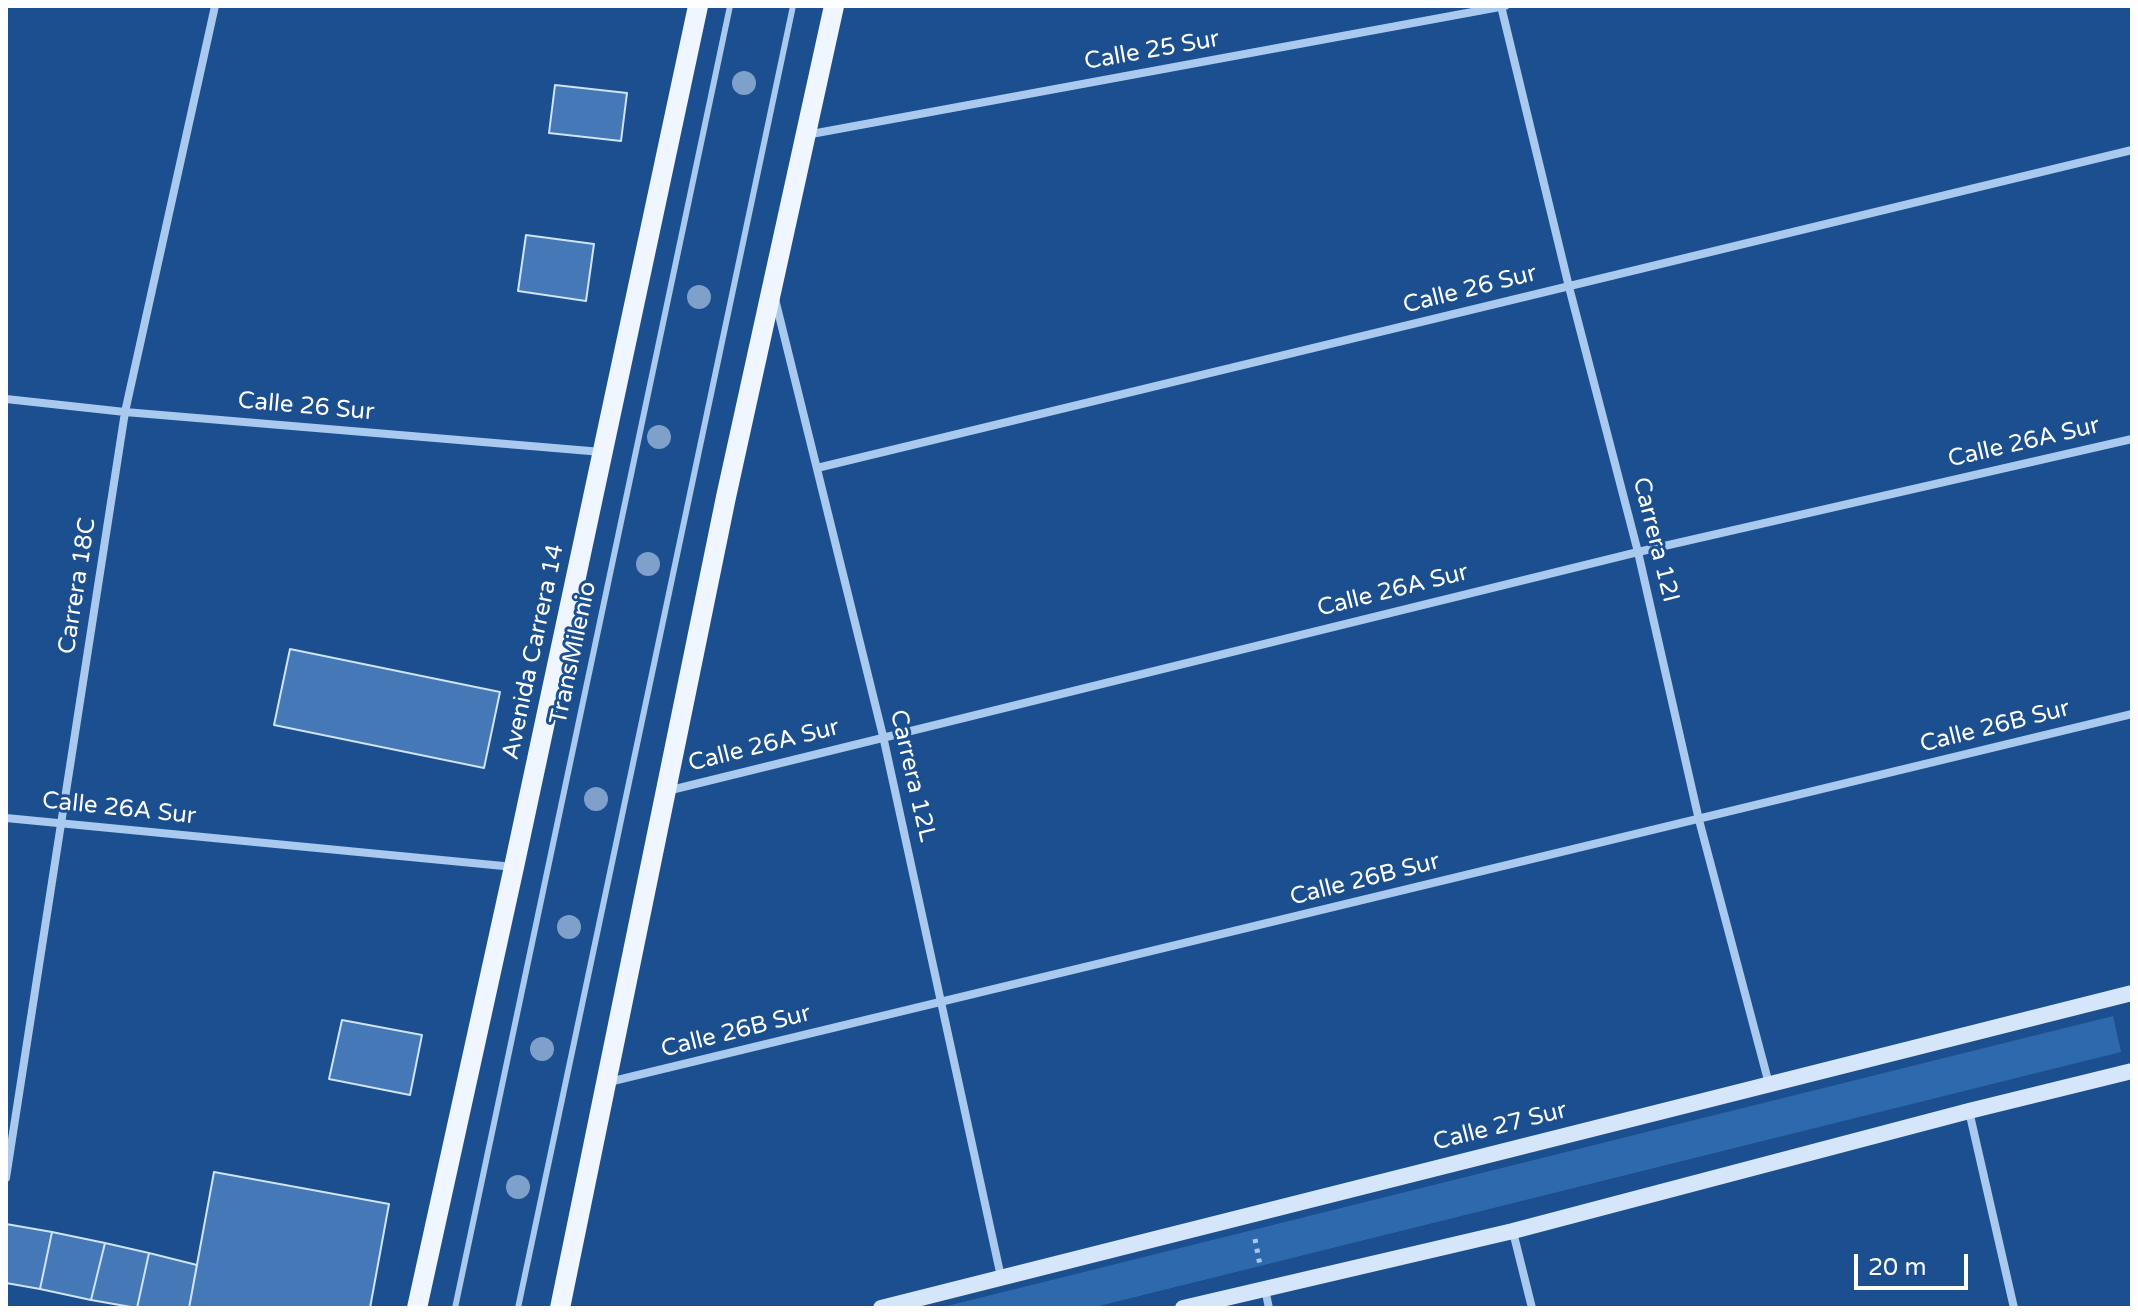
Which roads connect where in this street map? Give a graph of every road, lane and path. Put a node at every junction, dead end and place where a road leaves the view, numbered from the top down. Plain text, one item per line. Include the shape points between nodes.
1 (215, 6) edge
2 (698, 6) edge
3 (730, 6) edge
4 (793, 6) edge
5 (834, 6) edge
6 (1503, 6) edge
7 (805, 136) junction
8 (2132, 150) edge
9 (772, 287) junction
10 (1569, 287) junction
11 (6, 399) edge
12 (125, 412) junction
13 (2132, 439) edge
14 (603, 453) junction
15 (817, 468) junction
16 (1638, 552) junction
17 (2132, 714) edge
18 (883, 736) junction
19 (666, 791) junction
20 (6, 818) edge
21 (1699, 820) junction
22 (61, 823) junction
23 (514, 867) junction
24 (2132, 993) edge
25 (941, 1003) junction
26 (2132, 1071) edge
27 (608, 1083) junction
28 (1769, 1084) junction
29 (1969, 1111) junction
30 (6, 1178) edge
31 (1250, 1215) junction
32 (1513, 1231) junction
33 (1001, 1277) junction
34 (1265, 1289) junction
35 (417, 1308) edge
36 (455, 1308) edge
37 (518, 1308) edge
38 (560, 1308) edge
39 (881, 1308) edge
40 (1183, 1308) edge
41 (1269, 1308) edge
42 (1532, 1308) edge
43 (2014, 1308) edge

1 - 12 street, Carrera 18C
2 - 14 main road, Avenida Carrera 14
3 - 36 lane, TransMilenio
4 - 37 lane
5 - 7 main road
6 - 7 street, Calle 25 Sur
6 - 10 street, Carrera 12I
7 - 9 main road
8 - 10 street, Calle 26 Sur
9 - 15 street, Carrera 12L
9 - 19 main road
10 - 15 street, Calle 26 Sur
10 - 16 street, Carrera 12I
11 - 12 street, Calle 26 Sur
12 - 14 street, Calle 26 Sur
12 - 22 street, Carrera 18C
13 - 16 street, Calle 26A Sur
14 - 23 main road, Avenida Carrera 14
15 - 18 street, Carrera 12L
16 - 18 street, Calle 26A Sur
16 - 21 street, Carrera 12I
17 - 21 street, Calle 26B Sur
18 - 19 street, Calle 26A Sur
18 - 25 street, Carrera 12L
19 - 27 main road
20 - 22 street, Calle 26A Sur
21 - 25 street, Calle 26B Sur
21 - 28 street, Carrera 12I
22 - 23 street, Calle 26A Sur
22 - 30 street, Carrera 18C
23 - 35 main road, Avenida Carrera 14
24 - 28 main road, Calle 27 Sur
25 - 27 street, Calle 26B Sur
25 - 33 street, Carrera 12L
26 - 29 main road
27 - 38 main road
28 - 31 main road, Calle 27 Sur
29 - 32 main road
29 - 43 street
31 - 33 main road, Calle 27 Sur
31 - 34 path
32 - 34 main road
32 - 42 street
33 - 39 main road, Calle 27 Sur
34 - 40 main road
34 - 41 street

